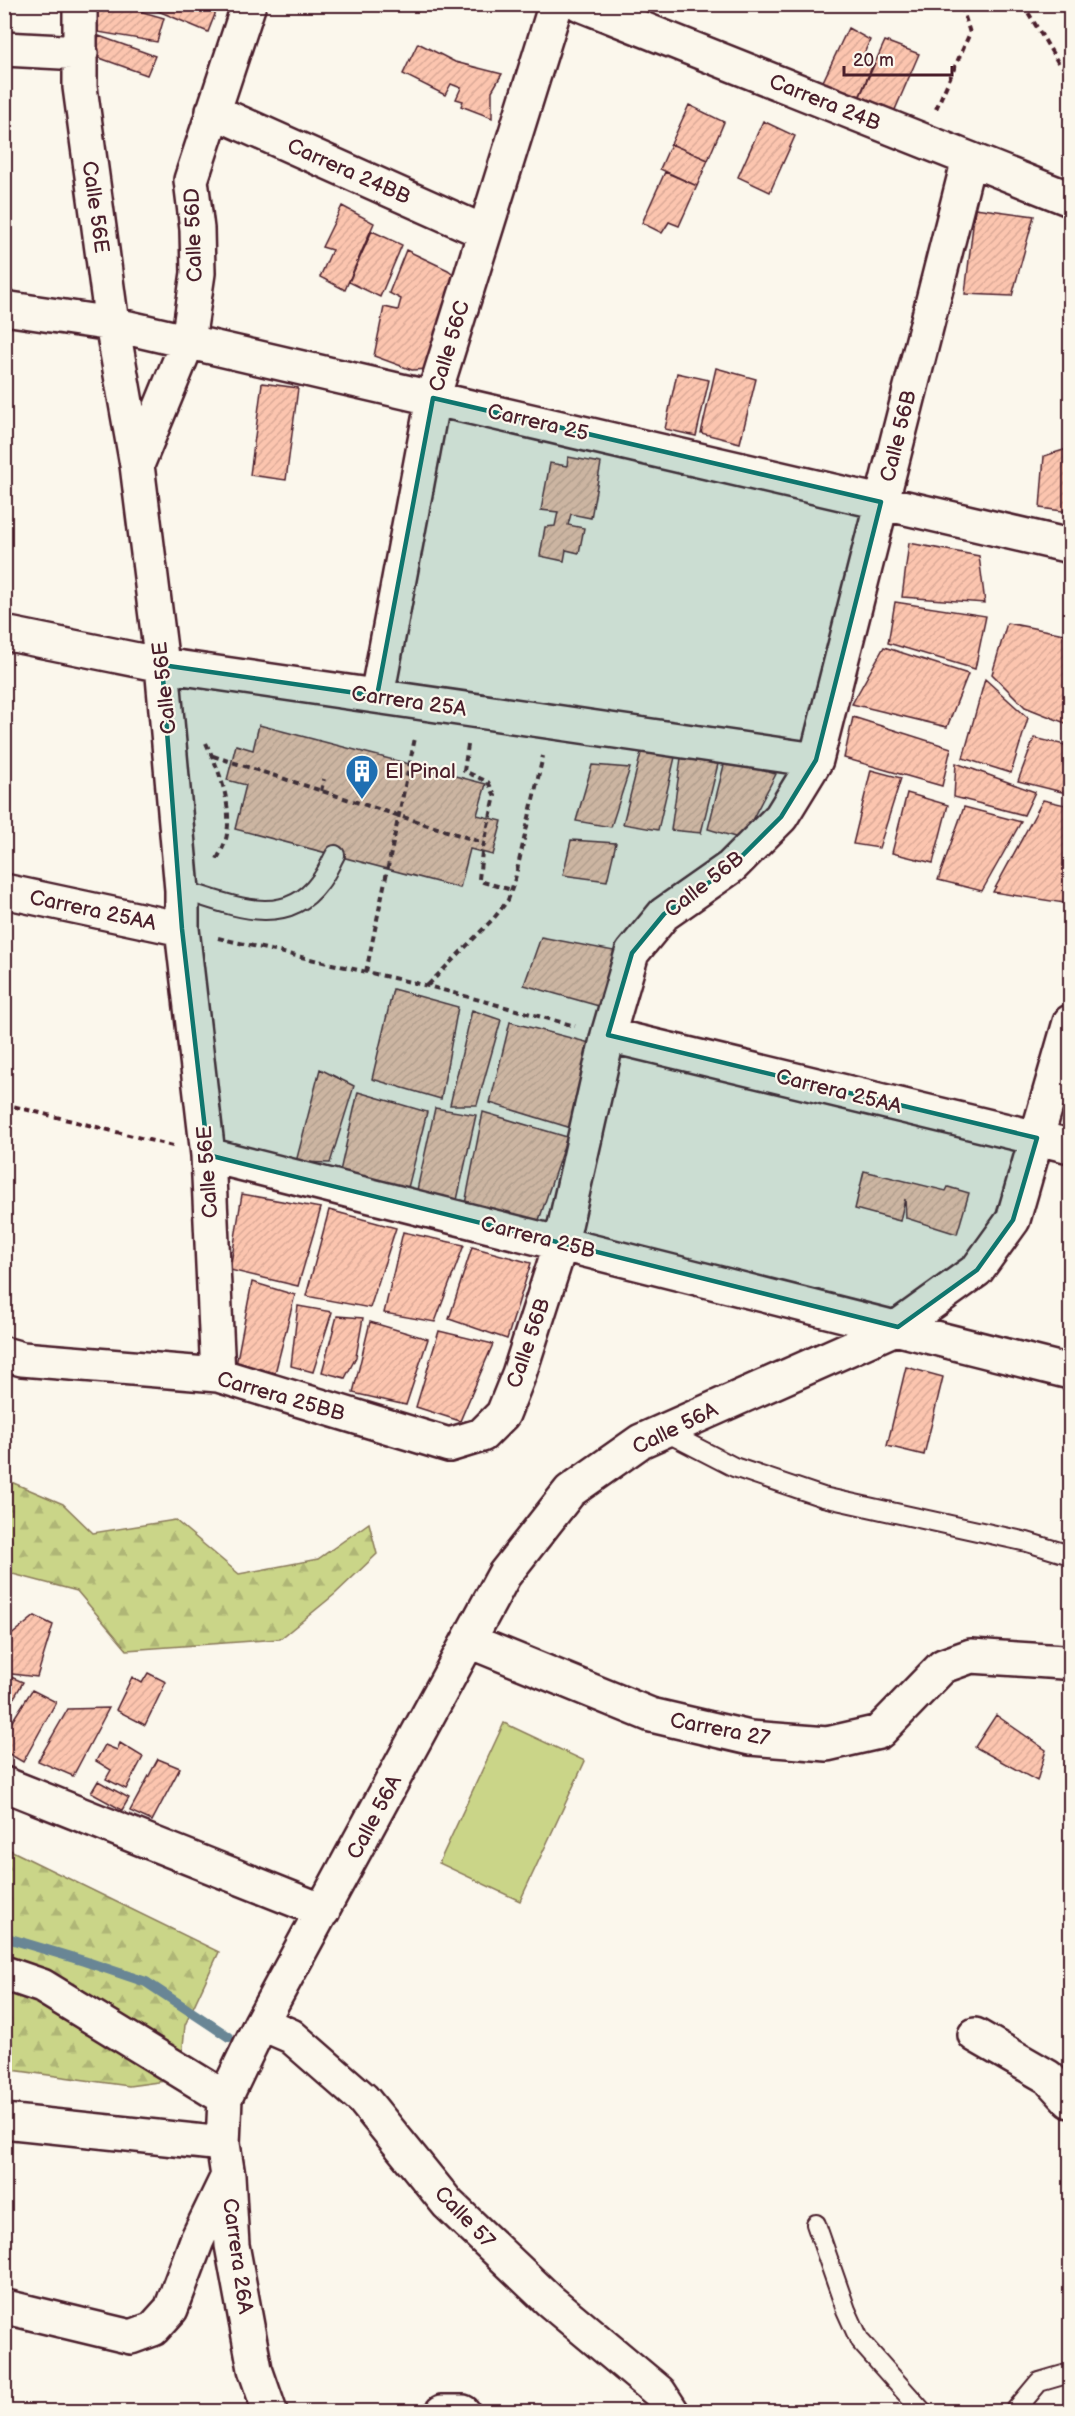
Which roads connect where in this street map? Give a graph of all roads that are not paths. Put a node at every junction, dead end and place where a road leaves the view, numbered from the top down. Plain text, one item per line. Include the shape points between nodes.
1 (80, 4) edge
2 (249, 4) edge
3 (556, 4) edge
4 (580, 4) edge
5 (4, 49) edge
6 (81, 53) junction
7 (213, 111) junction
8 (969, 159) junction
9 (1071, 199) edge
10 (484, 232) junction
11 (4, 308) edge
12 (112, 324) junction
13 (188, 341) junction
14 (433, 398) junction
15 (138, 465) junction
16 (880, 501) junction
17 (1071, 546) edge
18 (4, 633) edge
19 (162, 665) junction
20 (377, 696) junction
21 (816, 760) junction
22 (335, 855) dead end
23 (4, 891) edge
24 (194, 893) junction
25 (182, 929) junction
26 (1071, 1022) edge
27 (608, 1035) junction
28 (1037, 1138) junction
29 (1071, 1146) edge
30 (208, 1155) junction
31 (561, 1243) junction
32 (898, 1327) junction
33 (4, 1354) edge
34 (1071, 1372) edge
35 (218, 1375) junction
36 (664, 1431) junction
37 (482, 1435) joint
38 (1071, 1555) edge
39 (469, 1641) junction
40 (1063, 1662) dead end
41 (4, 1784) edge
42 (323, 1911) junction
43 (4, 1973) edge
44 (261, 2023) junction
45 (975, 2035) dead end
46 (225, 2098) junction
47 (1071, 2101) edge
48 (4, 2121) edge
49 (223, 2144) junction
50 (228, 2176) junction
51 (816, 2224) dead end
52 (6, 2307) dead end
53 (1071, 2373) edge
54 (442, 2411) edge
55 (270, 2412) edge
56 (463, 2412) edge
57 (672, 2412) edge
58 (923, 2412) edge
59 (1014, 2412) edge

1 - 6 street, Calle 56E
2 - 7 street, Calle 56D
3 - 10 street, Calle 56C
4 - 8 street, Carrera 24B
5 - 6 street
6 - 12 street, Calle 56E via 80,87
7 - 10 street, Carrera 24BB
7 - 13 street, Calle 56D via 191,180 198,229 198,273
8 - 9 street, Carrera 24B
8 - 16 street, Calle 56B
10 - 14 street, Calle 56C
11 - 12 street, Carrera 25
12 - 13 street, Carrera 25
12 - 15 street, Calle 56E
13 - 14 street, Carrera 25
13 - 15 street, Calle 56D
14 - 16 street, Carrera 25
14 - 20 street, Calle 56C
15 - 19 street, Calle 56E
16 - 17 street, Carrera 25
16 - 21 street, Calle 56B
18 - 19 street, Carrera 25A
19 - 20 street, Carrera 25A
19 - 24 street, Calle 56E
20 - 21 street, Carrera 25A
21 - 27 street, Calle 56B via 781,817 731,867 664,914 632,953
22 - 24 lane via 319,884 293,905 278,910 251,910
23 - 25 street, Carrera 25AA
24 - 25 street, Calle 56E
25 - 30 street, Calle 56E
26 - 28 street, Calle 56A
27 - 28 street, Carrera 25AA
27 - 31 street, Calle 56B
28 - 29 street, Carrera 25AA
28 - 32 street, Calle 56A via 1013,1220 977,1270
30 - 31 street, Carrera 25B
30 - 35 street, Calle 56E
31 - 32 street, Carrera 25B
31 - 37 street, Calle 56B via 504,1414
32 - 34 street, Carrera 25B
32 - 36 street, Calle 56A
33 - 35 street, Carrera 25BB via 22,1359
35 - 37 street, Carrera 25BB via 449,1445
36 - 38 lane via 734,1467 823,1497
36 - 39 street, Calle 56A via 641,1441 570,1491 504,1575
39 - 40 street, Carrera 27 via 651,1715 750,1738 827,1744 879,1732 943,1666 971,1656
39 - 42 street, Calle 56A
41 - 42 street
42 - 44 street, Calle 56A
43 - 46 street via 42,1986
44 - 46 street, Carrera 26A
44 - 57 street, Calle 57 via 291,2036 363,2099 448,2204 549,2300 659,2392
45 - 47 street via 1048,2077
46 - 49 street, Carrera 26A
48 - 49 street
49 - 50 street, Carrera 26A
50 - 52 street via 197,2240 171,2309 153,2329 131,2337
50 - 55 street, Carrera 26A via 232,2245 255,2369
51 - 58 lane via 860,2341
53 - 59 lane via 1039,2382
54 - 56 street

